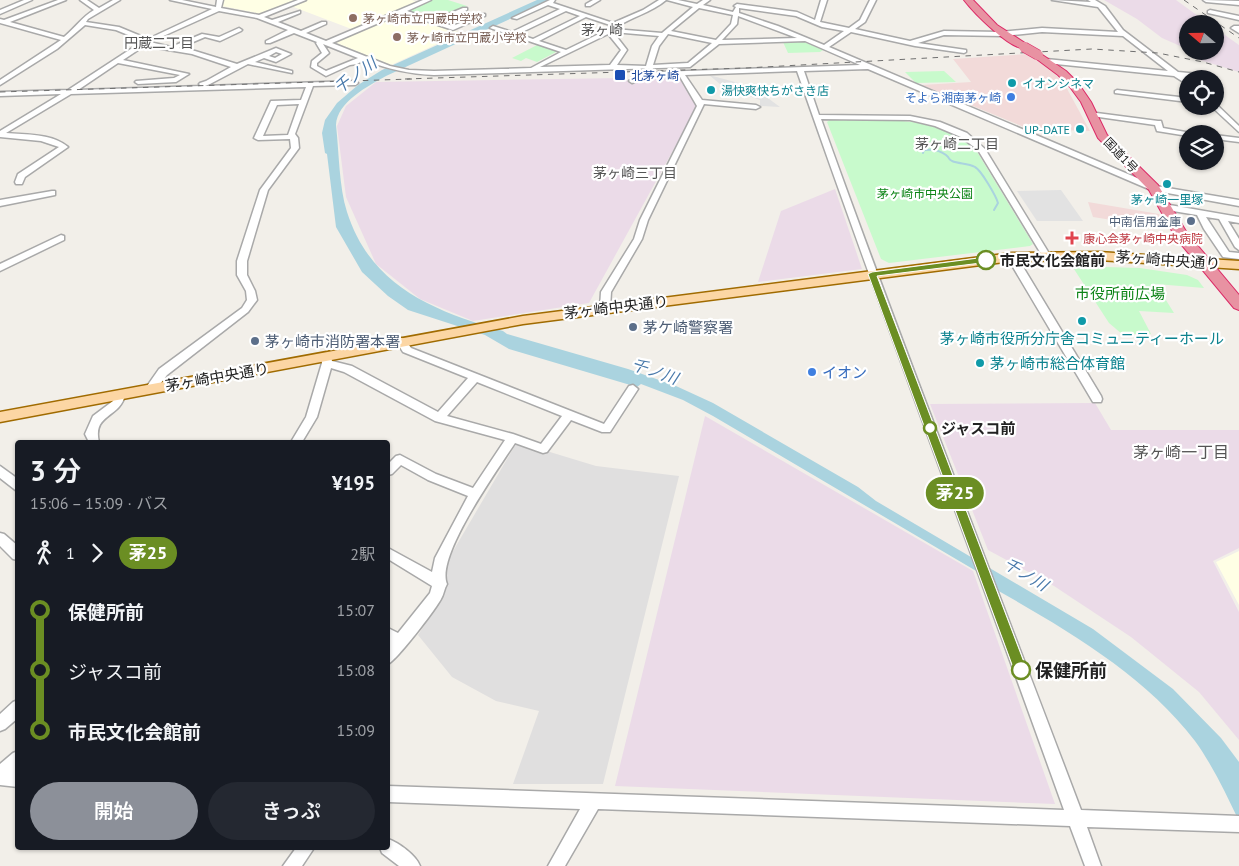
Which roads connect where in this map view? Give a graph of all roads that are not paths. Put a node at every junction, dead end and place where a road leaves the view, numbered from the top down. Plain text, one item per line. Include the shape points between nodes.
1 (29, 0) edge
2 (63, 0) edge
3 (83, 0) edge
4 (117, 0) edge
5 (173, 0) edge
6 (220, 0) edge
7 (303, 0) edge
8 (428, 0) edge
9 (554, 0) edge
10 (598, 0) edge
11 (663, 0) edge
12 (670, 0) edge
13 (707, 0) edge
14 (824, 0) edge
15 (873, 0) edge
16 (968, 0) edge
17 (1055, 0) edge
18 (1091, 0) edge
19 (547, 3) junction
20 (737, 3) edge
21 (1239, 3) edge
22 (588, 4) dead end
23 (1102, 6) junction
24 (1208, 6) edge
25 (696, 7) junction
26 (218, 8) junction
27 (1239, 8) edge
28 (565, 9) junction
29 (98, 10) junction
30 (402, 11) junction
31 (0, 12) edge
32 (298, 12) dead end
33 (736, 14) junction
34 (586, 15) junction
35 (256, 16) junction
36 (515, 18) dead end
37 (1239, 18) edge
38 (2, 22) edge
39 (273, 22) junction
40 (434, 22) junction
41 (817, 22) junction
42 (83, 23) junction
43 (324, 23) dead end
44 (493, 28) dead end
45 (611, 28) junction
46 (294, 30) junction
47 (850, 30) junction
48 (301, 33) junction
49 (666, 33) junction
50 (1003, 33) junction
51 (513, 34) junction
52 (1125, 34) junction
53 (66, 38) junction
54 (807, 40) junction
55 (534, 41) junction
56 (324, 42) junction
57 (717, 42) junction
58 (146, 43) junction
59 (910, 43) junction
60 (825, 47) junction
61 (173, 48) junction
62 (964, 51) dead end
63 (566, 52) junction
64 (263, 56) dead end
65 (364, 57) junction
66 (1042, 58) junction
67 (211, 59) junction
68 (247, 60) junction
69 (116, 61) junction
70 (237, 66) junction
71 (612, 67) junction
72 (870, 67) junction
73 (644, 68) dead end
74 (160, 69) junction
75 (532, 69) junction
76 (800, 70) junction
77 (0, 72) edge
78 (290, 72) dead end
79 (1174, 73) junction
80 (12, 74) junction
81 (681, 74) junction
82 (1179, 74) edge
83 (1179, 77) edge
84 (632, 81) dead end
85 (0, 83) edge
86 (354, 83) dead end
87 (195, 84) dead end
88 (310, 85) junction
89 (69, 92) junction
90 (1117, 92) dead end
91 (0, 94) edge
92 (1179, 99) edge
93 (303, 102) junction
94 (700, 102) junction
95 (756, 107) dead end
96 (1092, 114) junction
97 (1224, 114) edge
98 (816, 117) junction
99 (1239, 130) edge
100 (1179, 132) edge
101 (0, 134) edge
102 (293, 137) junction
103 (1224, 138) edge
104 (1239, 140) edge
105 (9, 178) dead end
106 (1154, 188) junction
107 (52, 193) dead end
108 (0, 203) edge
109 (1239, 203) edge
110 (1164, 207) junction
111 (1200, 213) junction
112 (1222, 217) junction
113 (1239, 220) edge
114 (61, 238) dead end
115 (1239, 248) edge
116 (1046, 255) junction
117 (1239, 256) edge
118 (1012, 257) junction
119 (1202, 262) junction
120 (1239, 265) edge
121 (0, 268) edge
122 (872, 274) junction
123 (1239, 305) edge
124 (605, 308) junction
125 (401, 342) junction
126 (326, 360) junction
127 (475, 378) junction
128 (150, 389) junction
129 (633, 389) dead end
130 (120, 396) junction
131 (1097, 399) dead end
132 (569, 415) junction
133 (0, 418) edge
134 (438, 418) junction
135 (513, 438) junction
136 (93, 440) edge
137 (297, 440) edge
138 (390, 469) edge
139 (0, 471) edge
140 (15, 485) edge
141 (476, 494) junction
142 (0, 538) edge
143 (15, 552) edge
144 (390, 554) edge
145 (440, 584) junction
146 (390, 635) edge
147 (400, 642) junction
148 (390, 654) edge
149 (15, 710) edge
150 (0, 724) edge
151 (15, 761) edge
152 (0, 776) edge
153 (15, 778) edge
154 (390, 794) edge
155 (594, 801) junction
156 (1076, 819) junction
157 (1236, 824) edge
158 (390, 849) edge
159 (304, 850) edge
160 (291, 866) edge
161 (412, 866) edge
162 (556, 866) edge
163 (1092, 866) edge

1 - 31 street
2 - 38 street
3 - 29 street
4 - 29 street
5 - 26 street
6 - 26 street
7 - 35 street
8 - 30 street
9 - 19 street
10 - 22 street
11 - 45 street
12 - 25 street
13 - 25 street
14 - 41 street
15 - 47 street via 863,21
16 - 50 highway, 国道1号
17 - 23 street
18 - 23 street
19 - 28 street
19 - 36 street
20 - 33 street
20 - 41 street via 797,14
21 - 24 street
23 - 52 street
24 - 27 street
24 - 37 street
25 - 33 street
25 - 49 street
26 - 35 street
26 - 58 street
28 - 34 street
28 - 51 street
29 - 42 street
30 - 40 street
30 - 56 street
32 - 39 street
33 - 54 street
33 - 57 street via 734,24
34 - 45 street
34 - 55 street
35 - 39 street
35 - 61 street via 229,27 242,31 220,39 204,35
38 - 53 street
39 - 46 street
40 - 40 street via 463,10 480,16 453,28
41 - 47 street
42 - 53 street
42 - 58 street via 117,28
43 - 48 street
44 - 51 street
45 - 49 street
45 - 63 street
45 - 71 street via 624,50
46 - 48 street
46 - 68 street
47 - 59 street
47 - 60 street
48 - 56 street
49 - 57 street
49 - 57 street via 654,47 649,67 690,65
50 - 52 street via 1042,30
50 - 59 street via 944,33
50 - 66 highway, 国道1号, bridge
51 - 55 street
52 - 79 street
53 - 80 street via 32,64
54 - 57 street
54 - 60 street
55 - 63 street
56 - 65 street
56 - 65 street via 319,43 326,52 314,62 314,67 326,74
58 - 61 street
58 - 69 street
59 - 62 street
60 - 72 street
61 - 67 street
63 - 75 street
64 - 68 street
65 - 75 street via 401,70 434,73
66 - 79 street
66 - 96 highway, 国道1号 via 1074,85
67 - 68 street
67 - 70 street
68 - 70 street
68 - 78 street
69 - 74 street
69 - 89 street
70 - 87 street via 208,83
71 - 73 street
71 - 75 street
72 - 76 street
72 - 106 street
74 - 74 street via 138,82 176,80 186,74
76 - 81 street
76 - 98 street
77 - 80 street
79 - 82 street
79 - 83 street
80 - 85 street
81 - 84 street via 650,74
81 - 94 street
86 - 88 street
88 - 89 street
88 - 93 street
89 - 91 street
89 - 101 street
90 - 92 street
93 - 102 street via 291,134
93 - 102 street via 274,103 258,138
94 - 95 street
94 - 124 street via 701,106 644,220 638,239 606,292
96 - 100 street via 1158,123 1160,129
96 - 106 highway, 国道1号 via 1102,136
97 - 99 street
98 - 116 street via 910,118 964,135 981,150
98 - 122 street
101 - 105 street via 57,142 64,147 20,179
102 - 128 street via 294,151 264,190 242,262 242,279 251,291 252,300 245,310 163,372
103 - 104 street
106 - 109 street
106 - 110 highway, 国道1号
107 - 108 street
110 - 111 street
110 - 119 highway, 国道1号
111 - 112 street
111 - 117 street via 1226,255
112 - 113 street
112 - 115 street
114 - 121 street
116 - 118 main road, 茅ヶ崎中央通り
116 - 119 main road, 茅ヶ崎中央通り
118 - 122 main road, 茅ヶ崎中央通り
118 - 131 street
119 - 120 main road, 茅ヶ崎中央通り
119 - 123 highway, 国道1号
122 - 124 main road, 茅ヶ崎中央通り
122 - 156 street
124 - 125 main road, 茅ヶ崎中央通り
125 - 126 main road, 茅ヶ崎中央通り
125 - 127 street via 408,350
126 - 128 main road, 茅ヶ崎中央通り
126 - 134 street
126 - 137 street via 311,417
127 - 132 street
127 - 134 street
128 - 130 main road, 茅ヶ崎中央通り
129 - 132 street via 606,429
130 - 133 main road, 茅ヶ崎中央通り
130 - 136 street via 118,403 97,419 91,434
132 - 135 street via 543,449
134 - 135 street
135 - 141 street
138 - 141 street via 400,459 432,477
139 - 140 street
141 - 145 street via 440,559
142 - 143 street
144 - 145 street
145 - 147 street via 429,607
146 - 147 street
147 - 148 street
149 - 150 street
151 - 152 street
152 - 153 street
154 - 155 street
155 - 156 street
155 - 162 street
156 - 157 street
156 - 163 street
158 - 161 street
159 - 160 street

